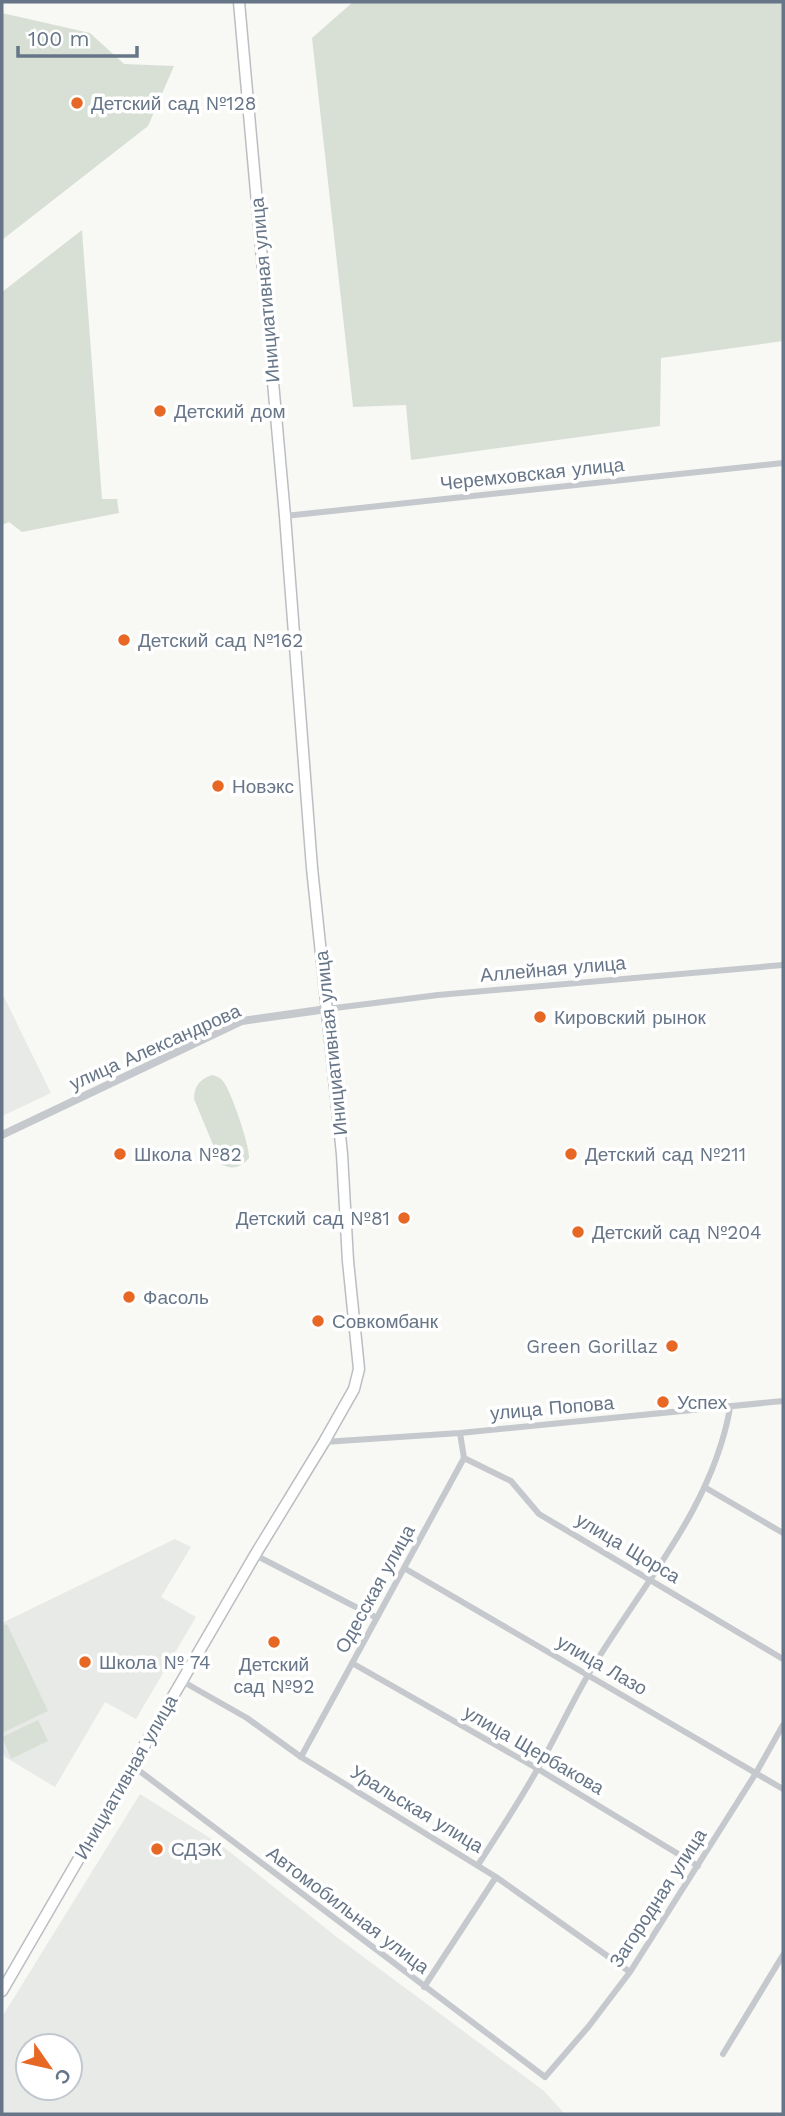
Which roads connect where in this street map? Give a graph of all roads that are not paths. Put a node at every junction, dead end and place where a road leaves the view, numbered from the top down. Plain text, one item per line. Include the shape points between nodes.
1 (239, 2) edge
2 (783, 463) edge
3 (285, 516) junction
4 (783, 965) edge
5 (327, 1009) junction
6 (2, 1135) edge
7 (783, 1401) edge
8 (730, 1408) junction
9 (460, 1433) junction
10 (324, 1442) junction
11 (464, 1458) junction
12 (706, 1488) junction
13 (783, 1533) edge
14 (255, 1555) junction
15 (404, 1568) junction
16 (651, 1580) junction
17 (377, 1618) junction
18 (783, 1659) edge
19 (352, 1663) junction
20 (588, 1675) junction
21 (182, 1681) junction
22 (783, 1725) edge
23 (301, 1757) junction
24 (133, 1766) junction
25 (538, 1769) junction
26 (756, 1773) junction
27 (783, 1789) edge
28 (478, 1866) junction
29 (698, 1866) junction
30 (496, 1877) junction
31 (783, 1955) edge
32 (630, 1972) junction
33 (424, 1987) junction
34 (2, 1991) edge
35 (723, 2054) dead end
36 (545, 2077) joint

1 - 3 main road, Инициативная улица
2 - 3 street, Черемховская улица
3 - 5 main road, Инициативная улица
4 - 5 street, Аллейная улица
5 - 6 street, улица Александрова via 242,1021
5 - 10 main road, Инициативная улица via 359,1369 354,1389
7 - 8 street, улица Попова
8 - 9 street, улица Попова
8 - 12 street
9 - 10 street, улица Попова
9 - 11 street
10 - 14 main road, Инициативная улица
11 - 15 street, Одесская улица
11 - 16 street, улица Щорса via 511,1481 539,1514
12 - 13 street
12 - 16 street
14 - 17 street
14 - 21 main road, Инициативная улица
15 - 17 street, Одесская улица
15 - 20 street, улица Лазо
16 - 18 street, улица Щорса
16 - 20 street
17 - 19 street, Одесская улица
19 - 23 street, Одесская улица
19 - 25 street, улица Щербакова
20 - 25 street
20 - 26 street, улица Лазо
21 - 23 street, Уральская улица via 247,1718
21 - 24 main road, Инициативная улица
22 - 26 street, Загородная улица
23 - 28 street, Уральская улица
24 - 33 street, Автомобильная улица
24 - 34 main road, Инициативная улица
25 - 28 street
25 - 29 street, улица Щербакова
26 - 27 street, улица Лазо
26 - 29 street, Загородная улица
28 - 30 street, Уральская улица
29 - 32 street, Загородная улица
30 - 32 street, Уральская улица
30 - 33 street
31 - 35 street
32 - 36 street, Загородная улица
33 - 36 street, Автомобильная улица

